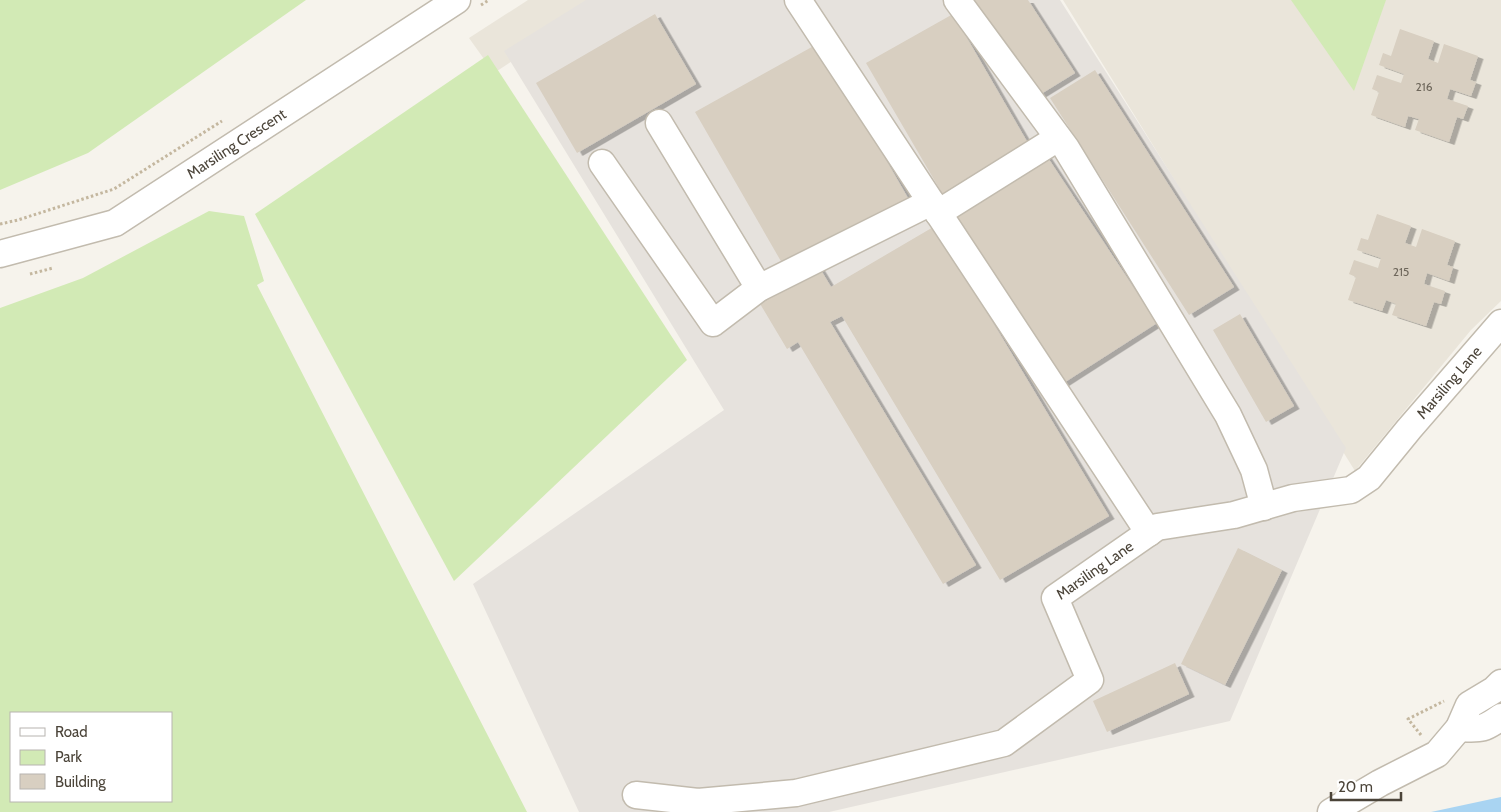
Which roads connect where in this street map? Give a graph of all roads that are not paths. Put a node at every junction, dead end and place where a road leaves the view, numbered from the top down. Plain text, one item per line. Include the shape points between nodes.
1 (456, 0) edge
2 (798, 0) edge
3 (958, 0) edge
4 (659, 123) dead end
5 (1058, 138) junction
6 (602, 163) dead end
7 (934, 207) junction
8 (0, 254) edge
9 (759, 288) junction
10 (1501, 323) edge
11 (1264, 506) junction
12 (1148, 533) junction
13 (1501, 684) edge
14 (1501, 717) edge
15 (1459, 728) junction
16 (636, 795) dead end
17 (1330, 812) edge

1 - 8 street, Marsiling Crescent via 115,223
2 - 7 street
3 - 5 street
4 - 9 street
5 - 7 street
5 - 11 street via 1228,415 1254,470
6 - 9 street via 713,323
7 - 9 street
7 - 12 street
10 - 11 street, Marsiling Lane via 1369,478 1351,490
11 - 12 street, Marsiling Lane via 1234,515 1157,527
12 - 16 street, Marsiling Lane via 1055,598 1090,680 1004,743 796,793 698,802
13 - 15 street via 1469,705
14 - 15 street via 1480,729
15 - 17 street via 1437,754

